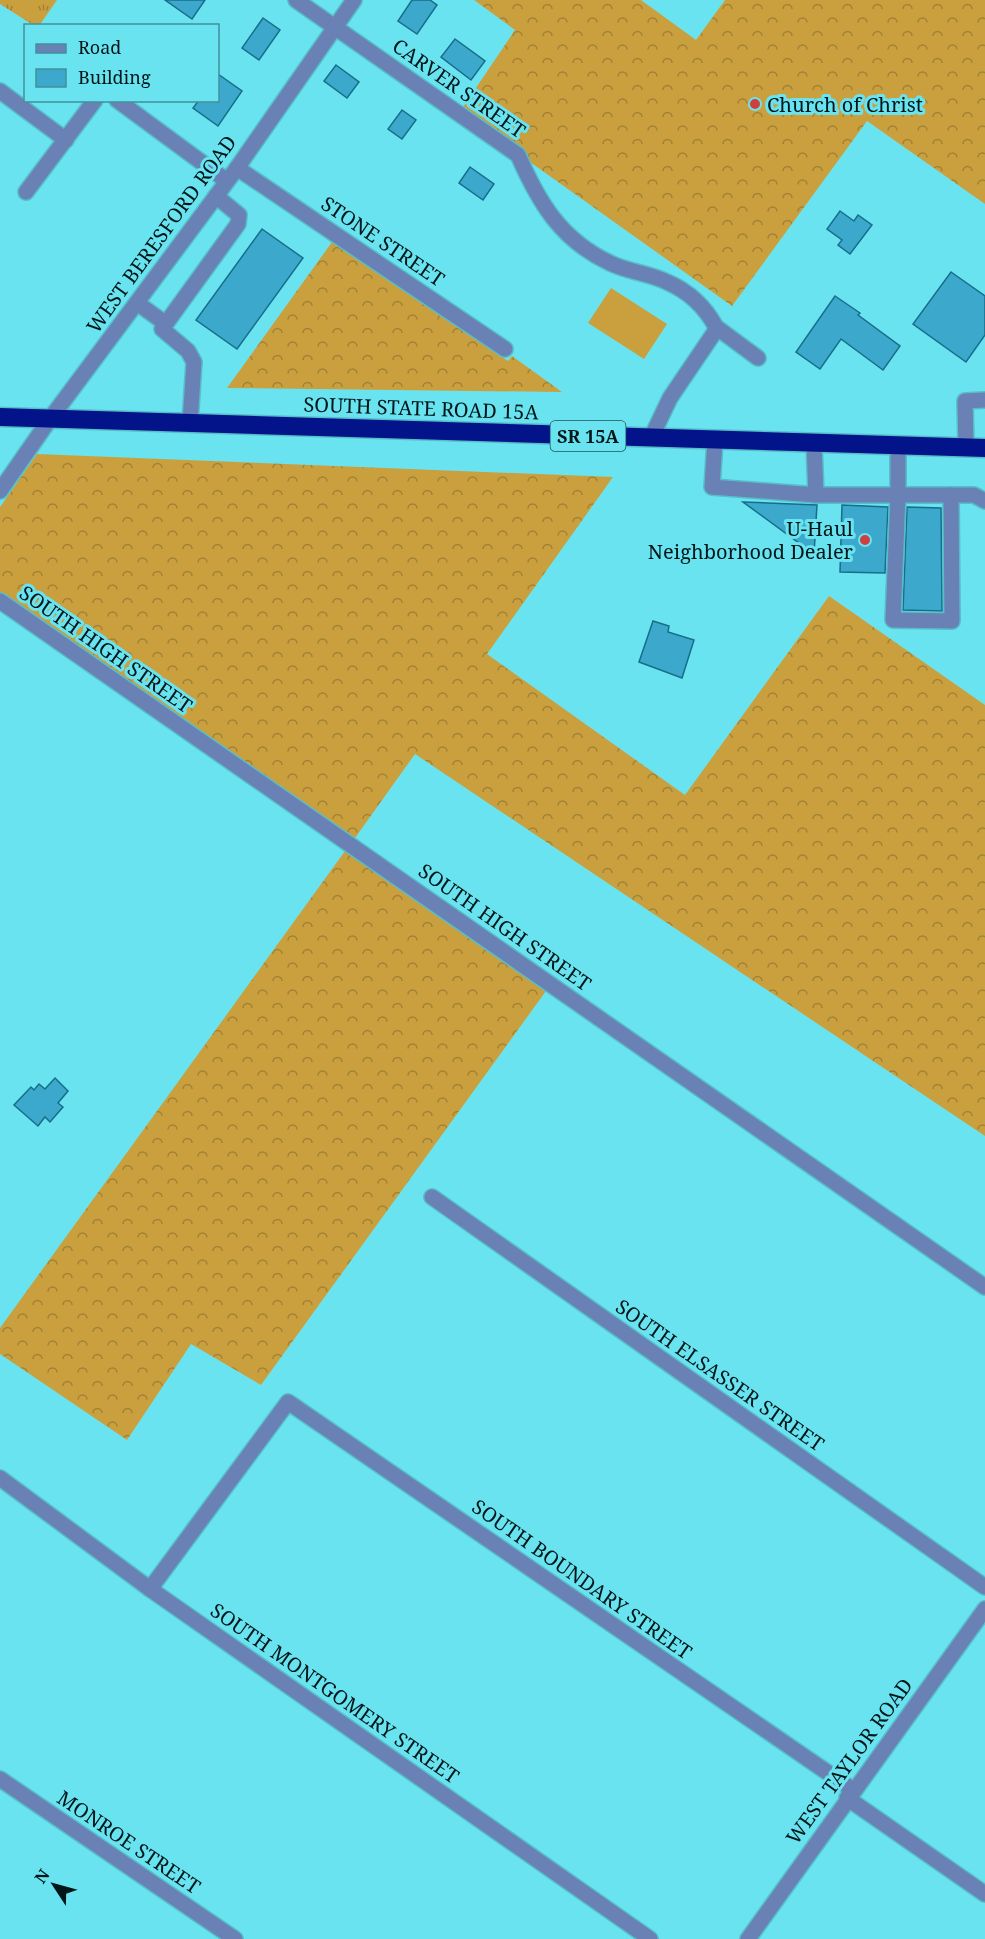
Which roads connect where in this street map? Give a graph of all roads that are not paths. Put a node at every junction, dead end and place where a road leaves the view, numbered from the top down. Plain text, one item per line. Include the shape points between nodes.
1 (296, 0) edge
2 (354, 0) edge
3 (335, 26) junction
4 (0, 91) edge
5 (94, 102) edge
6 (120, 102) edge
7 (66, 140) junction
8 (237, 168) junction
9 (227, 181) junction
10 (27, 192) dead end
11 (216, 196) junction
12 (137, 303) junction
13 (165, 323) junction
14 (716, 327) junction
15 (505, 349) dead end
16 (758, 358) dead end
17 (985, 400) edge
18 (0, 417) edge
19 (50, 418) junction
20 (190, 423) junction
21 (651, 438) junction
22 (715, 440) junction
23 (814, 443) junction
24 (898, 445) junction
25 (966, 447) junction
26 (985, 448) edge
27 (0, 491) edge
28 (816, 495) junction
29 (898, 495) junction
30 (951, 495) junction
31 (985, 501) edge
32 (0, 601) edge
33 (432, 1197) dead end
34 (985, 1287) edge
35 (0, 1478) edge
36 (985, 1587) edge
37 (150, 1589) junction
38 (985, 1609) edge
39 (0, 1779) edge
40 (850, 1794) junction
41 (985, 1893) edge
42 (235, 1939) edge
43 (650, 1939) edge
44 (748, 1939) edge

1 - 3 street, CARVER STREET
2 - 3 street, WEST BERESFORD ROAD
3 - 8 street, WEST BERESFORD ROAD
3 - 14 street, CARVER STREET via 518,155 542,202 571,239 610,263 667,282 694,299
4 - 7 street
5 - 7 street
6 - 9 street
7 - 10 street
8 - 9 street, WEST BERESFORD ROAD
8 - 15 street, STONE STREET
9 - 11 street, WEST BERESFORD ROAD
11 - 12 street, WEST BERESFORD ROAD
11 - 13 street via 239,214 238,224
12 - 13 street
12 - 19 street, WEST BERESFORD ROAD
13 - 20 street via 162,328 188,351 194,362
14 - 16 street, CARVER STREET
14 - 21 street via 670,398
17 - 25 street via 965,401
18 - 19 highway, SOUTH STATE ROAD 15A / SR 15A
19 - 20 highway, SOUTH STATE ROAD 15A / SR 15A
19 - 27 street, WEST BERESFORD ROAD
20 - 21 highway, SOUTH STATE ROAD 15A / SR 15A
21 - 22 highway, SOUTH STATE ROAD 15A / SR 15A
22 - 23 highway, SOUTH STATE ROAD 15A / SR 15A
22 - 28 street via 712,487
23 - 24 highway, SOUTH STATE ROAD 15A / SR 15A
23 - 28 street
24 - 25 highway, SOUTH STATE ROAD 15A / SR 15A
24 - 29 street
25 - 26 highway, SOUTH STATE ROAD 15A / SR 15A
28 - 29 street
29 - 30 street
29 - 30 street via 893,620 952,621
30 - 31 street via 974,495
32 - 34 street, SOUTH HIGH STREET
33 - 36 street, SOUTH ELSASSER STREET
35 - 37 street, SOUTH MONTGOMERY STREET
37 - 40 street, SOUTH BOUNDARY STREET via 288,1402
37 - 43 street, SOUTH MONTGOMERY STREET
38 - 40 street, WEST TAYLOR ROAD
39 - 42 street, MONROE STREET
40 - 41 street, SOUTH BOUNDARY STREET
40 - 44 street, WEST TAYLOR ROAD

